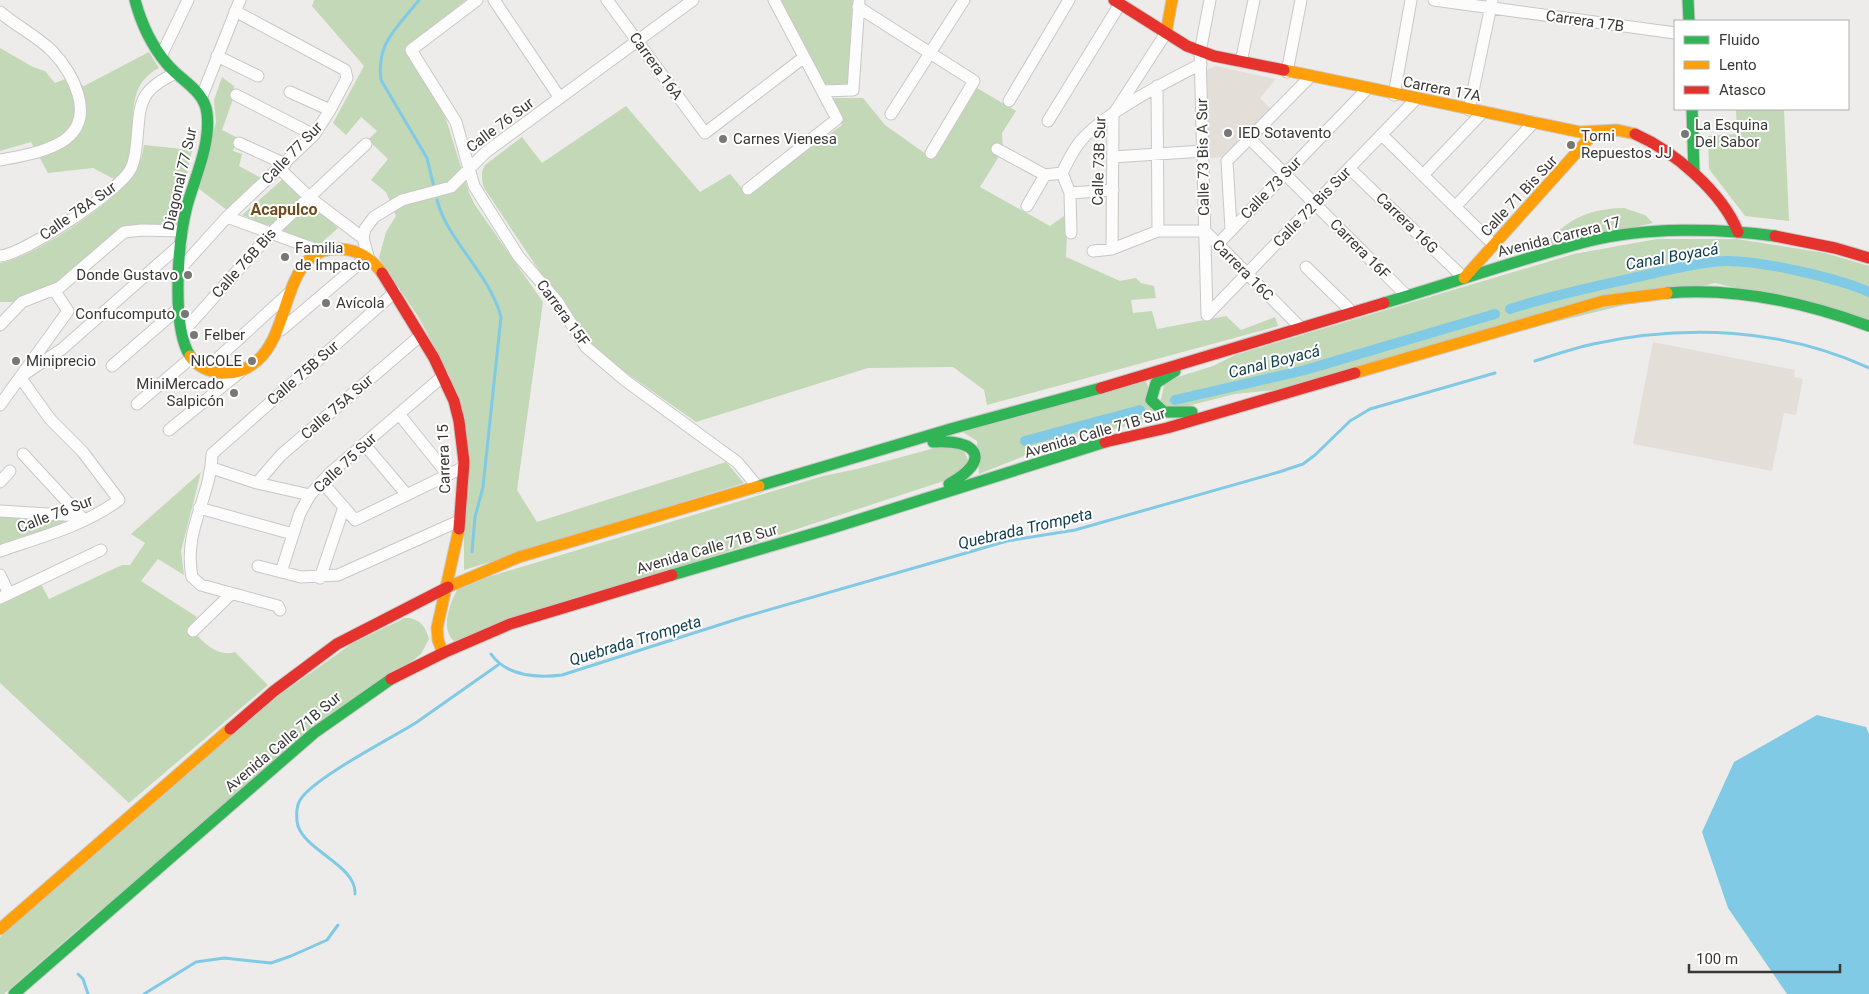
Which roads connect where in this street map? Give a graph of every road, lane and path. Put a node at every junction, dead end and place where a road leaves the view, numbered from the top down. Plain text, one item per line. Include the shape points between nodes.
1 (188, 0) edge
2 (476, 0) edge
3 (494, 0) edge
4 (607, 0) edge
5 (693, 0) edge
6 (774, 0) edge
7 (964, 0) edge
8 (1069, 0) edge
9 (1172, 0) edge
10 (1210, 0) edge
11 (1254, 0) edge
12 (1301, 0) edge
13 (1411, 0) edge
14 (1434, 0) edge
15 (1688, 0) edge
16 (134, 2) edge
17 (1117, 2) edge
18 (859, 4) edge
19 (1491, 4) edge
20 (237, 5) edge
21 (0, 12) edge
22 (1689, 20) edge
23 (1166, 33) junction
24 (1674, 33) edge
25 (638, 41) junction
26 (932, 54) junction
27 (161, 56) junction
28 (218, 56) junction
29 (803, 58) junction
30 (1200, 58) junction
31 (1242, 62) junction
32 (1287, 72) junction
33 (176, 73) junction
34 (258, 76) dead end
35 (1310, 77) junction
36 (1157, 86) junction
37 (1367, 89) junction
38 (822, 91) junction
39 (290, 92) dead end
40 (236, 95) dead end
41 (1394, 95) junction
42 (202, 96) junction
43 (560, 98) junction
44 (1416, 99) junction
45 (1009, 101) dead end
46 (330, 110) junction
47 (1469, 110) junction
48 (1692, 110) edge
49 (1483, 112) junction
50 (891, 114) dead end
51 (1113, 115) junction
52 (1048, 121) dead end
53 (1534, 122) junction
54 (1594, 132) junction
55 (314, 135) junction
56 (1382, 135) junction
57 (1250, 139) junction
58 (239, 143) dead end
59 (366, 144) dead end
60 (997, 149) dead end
61 (1203, 151) junction
62 (931, 152) dead end
63 (1158, 154) junction
64 (1113, 157) junction
65 (0, 160) edge
66 (282, 166) junction
67 (1349, 168) junction
68 (468, 169) junction
69 (1062, 173) junction
70 (1694, 173) junction
71 (1285, 174) junction
72 (1045, 175) junction
73 (1423, 175) junction
74 (748, 189) dead end
75 (1113, 190) junction
76 (1070, 193) junction
77 (310, 198) junction
78 (1315, 204) junction
79 (1027, 206) dead end
80 (1455, 207) junction
81 (227, 217) junction
82 (1231, 229) junction
83 (182, 231) junction
84 (1158, 231) junction
85 (1205, 231) junction
86 (1738, 232) junction
87 (271, 233) junction
88 (1072, 233) dead end
89 (363, 238) junction
90 (181, 244) junction
91 (1217, 245) junction
92 (1494, 245) junction
93 (1112, 249) junction
94 (320, 251) junction
95 (1093, 251) dead end
96 (0, 256) edge
97 (368, 256) junction
98 (1869, 258) edge
99 (1306, 267) dead end
100 (180, 269) junction
101 (1247, 275) junction
102 (1464, 278) junction
103 (54, 290) junction
104 (395, 292) junction
105 (290, 293) junction
106 (1406, 296) junction
107 (179, 308) junction
108 (1352, 312) junction
109 (1207, 315) joint
110 (0, 325) edge
111 (1869, 326) edge
112 (1300, 327) junction
113 (281, 330) junction
114 (182, 332) junction
115 (420, 336) junction
116 (1223, 351) junction
117 (191, 358) junction
118 (112, 366) dead end
119 (206, 369) junction
120 (241, 371) junction
121 (443, 376) junction
122 (20, 377) junction
123 (137, 404) dead end
124 (0, 405) edge
125 (1241, 406) junction
126 (399, 414) junction
127 (169, 430) dead end
128 (364, 444) junction
129 (882, 451) junction
130 (23, 454) dead end
131 (212, 468) junction
132 (462, 468) junction
133 (10, 470) dead end
134 (448, 475) junction
135 (0, 482) edge
136 (257, 482) junction
137 (322, 482) junction
138 (758, 487) junction
139 (310, 495) junction
140 (407, 495) junction
141 (344, 507) junction
142 (199, 508) junction
143 (889, 509) junction
144 (0, 511) edge
145 (82, 518) junction
146 (459, 521) junction
147 (293, 534) junction
148 (100, 550) dead end
149 (0, 551) edge
150 (258, 566) dead end
151 (280, 572) junction
152 (0, 575) edge
153 (320, 578) junction
154 (448, 586) junction
155 (231, 594) junction
156 (4, 596) edge
157 (280, 610) dead end
158 (193, 631) dead end
159 (443, 653) junction
160 (0, 929) edge
161 (14, 994) edge

1 - 27 street
2 - 68 street, Carrera 15F via 411,50 456,122
3 - 43 street
4 - 25 street, Carrera 16A
5 - 25 street, Calle 76 Sur
6 - 29 street
7 - 26 street
8 - 45 street
9 - 23 main road, Calle 73B Sur
10 - 30 street, Calle 73 Bis A Sur
11 - 31 street
12 - 32 street
13 - 41 street
14 - 19 street, Carrera 17B
15 - 22 main road
16 - 27 main road
17 - 23 main road, Carrera 17A
17 - 52 street
18 - 26 street
18 - 38 street via 853,90
19 - 24 street, Carrera 17B
19 - 47 street
20 - 28 street
20 - 46 street, Calle 77 Sur via 345,70 347,78
21 - 65 street via 52,51 65,67 80,105 80,118 66,139 33,153
23 - 30 main road, Carrera 17A
23 - 51 street, Calle 73B Sur
25 - 29 street, Carrera 16A via 705,132
25 - 43 street, Calle 76 Sur
26 - 50 street
26 - 62 street via 974,81
27 - 33 main road
28 - 34 street
28 - 42 street
29 - 38 street
30 - 31 main road, Carrera 17A
30 - 36 street
30 - 61 street, Calle 73 Bis A Sur
31 - 32 main road, Carrera 17A
32 - 35 main road, Carrera 17A
33 - 42 main road
33 - 96 street, Calle 78A Sur via 156,82 144,98 134,164 124,178 69,220 18,251
35 - 37 main road, Carrera 17A
35 - 57 street
36 - 51 street
36 - 63 street
37 - 41 main road, Carrera 17A
37 - 71 street, Calle 73 Sur
38 - 74 street via 837,119
39 - 46 street
40 - 55 street
41 - 44 main road, Carrera 17A
42 - 83 main road, Diagonal 77 Sur via 207,128
43 - 68 street, Calle 76 Sur
44 - 47 main road, Carrera 17A
44 - 56 street, Calle 72 Bis Sur
46 - 55 street, Calle 77 Sur
47 - 49 main road, Carrera 17A
48 - 70 main road
49 - 53 main road, Carrera 17A
49 - 73 street
51 - 64 street, Calle 73B Sur
51 - 69 street via 1079,143
53 - 54 main road, Carrera 17A
53 - 80 street
54 - 70 main road, Carrera 17A via 1623,130 1640,135
54 - 92 main road, Calle 71 Bis Sur
55 - 66 street, Calle 77 Sur
56 - 67 street, Calle 72 Bis Sur
56 - 73 street
57 - 71 street, Carrera 16F
57 - 82 street via 1227,162
58 - 66 street
59 - 77 street, Calle 76B Bis
60 - 72 street
61 - 63 street
61 - 85 street, Calle 73 Bis A Sur
63 - 64 street
63 - 84 street
64 - 75 street, Calle 73B Sur
66 - 77 street
66 - 81 street, Calle 77 Sur
67 - 78 street, Calle 72 Bis Sur
67 - 102 street, Carrera 16G
68 - 89 street, Calle 76 Sur via 451,187 393,204 374,217
68 - 138 street, Carrera 15F via 474,186 520,258 557,301 586,347 626,381 737,462
69 - 72 street
69 - 76 street
70 - 86 main road, Carrera 17A via 1720,197
71 - 78 street, Carrera 16F
71 - 82 street, Calle 73 Sur
72 - 79 street
73 - 80 street
75 - 76 street
75 - 93 street, Calle 73B Sur
76 - 88 street
77 - 87 street, Calle 76B Bis
77 - 89 street
78 - 101 street, Calle 72 Bis Sur
78 - 106 street, Carrera 16F
80 - 92 street
81 - 87 street
81 - 100 street, Calle 77 Sur
82 - 91 street, Calle 73 Sur
83 - 90 main road, Diagonal 77 Sur
83 - 103 street via 124,232
84 - 85 street, Carrera 16C
84 - 93 street, Carrera 16C
85 - 91 street, Carrera 16C
85 - 109 street, Calle 73 Bis A Sur
86 - 98 main road, Avenida Carrera 17 via 1826,245
86 - 102 main road, Avenida Carrera 17 via 1667,231 1618,236 1575,245
87 - 94 street
87 - 114 street, Calle 76B Bis
89 - 97 street
90 - 100 main road, Diagonal 77 Sur
90 - 122 street via 62,349
91 - 101 street, Carrera 16C
92 - 102 main road, Calle 71 Bis Sur
93 - 95 street, Carrera 16C
94 - 97 main road via 348,248
94 - 105 main road via 300,268
97 - 104 main road, Carrera 15
97 - 113 street
99 - 108 street
100 - 107 main road, Diagonal 77 Sur
101 - 109 street, Calle 72 Bis Sur
101 - 112 street, Carrera 16C
102 - 106 main road
103 - 110 street via 22,302
103 - 122 street via 68,311
104 - 115 main road, Carrera 15
104 - 131 street, Calle 75B Sur via 212,454
105 - 113 main road
105 - 119 street
106 - 108 main road
107 - 114 main road, Diagonal 77 Sur
107 - 118 street
108 - 112 main road
111 - 125 main road, Avenida Calle 71B Sur via 1800,302 1745,293 1707,290 1619,298
112 - 116 main road
113 - 120 main road via 262,358
114 - 117 main road, Diagonal 77 Sur
115 - 121 main road, Carrera 15
115 - 136 street, Calle 75A Sur via 281,455
116 - 125 main road via 1162,378 1153,388 1151,400 1158,410 1169,414
116 - 129 main road
117 - 119 main road
117 - 123 street
119 - 120 main road via 223,373
120 - 127 street
121 - 126 street, Calle 75 Sur
121 - 132 main road, Carrera 15 via 457,412
122 - 124 street
122 - 145 street, Calle 76 Sur via 50,419 82,451 118,500 104,511
125 - 143 main road, Avenida Calle 71B Sur via 1098,444
126 - 128 street, Calle 75 Sur
126 - 134 street
128 - 137 street, Calle 75 Sur
128 - 140 street
129 - 138 main road
129 - 143 main road via 953,440 966,444 974,457 973,466 963,477
130 - 145 street
131 - 136 street
131 - 142 street
132 - 134 street
132 - 146 main road, Carrera 15
133 - 135 street
134 - 140 street
136 - 139 street
137 - 139 street, Calle 75 Sur
137 - 141 street
138 - 154 main road via 519,557
139 - 147 street, Calle 75 Sur
140 - 141 street via 355,520
141 - 153 street
142 - 147 street
142 - 155 street via 189,556 192,577 201,585
143 - 159 main road, Avenida Calle 71B Sur via 548,611
144 - 145 street
145 - 149 street, Calle 76 Sur
146 - 153 street via 347,573
146 - 154 main road, Carrera 15
147 - 151 street, Calle 75 Sur
148 - 156 street
150 - 151 street
151 - 153 street
152 - 156 street
154 - 159 main road, Carrera 15 via 437,628
154 - 160 main road via 354,634 296,674
155 - 157 street via 278,606
155 - 158 street
159 - 161 main road, Avenida Calle 71B Sur via 367,694 314,733

